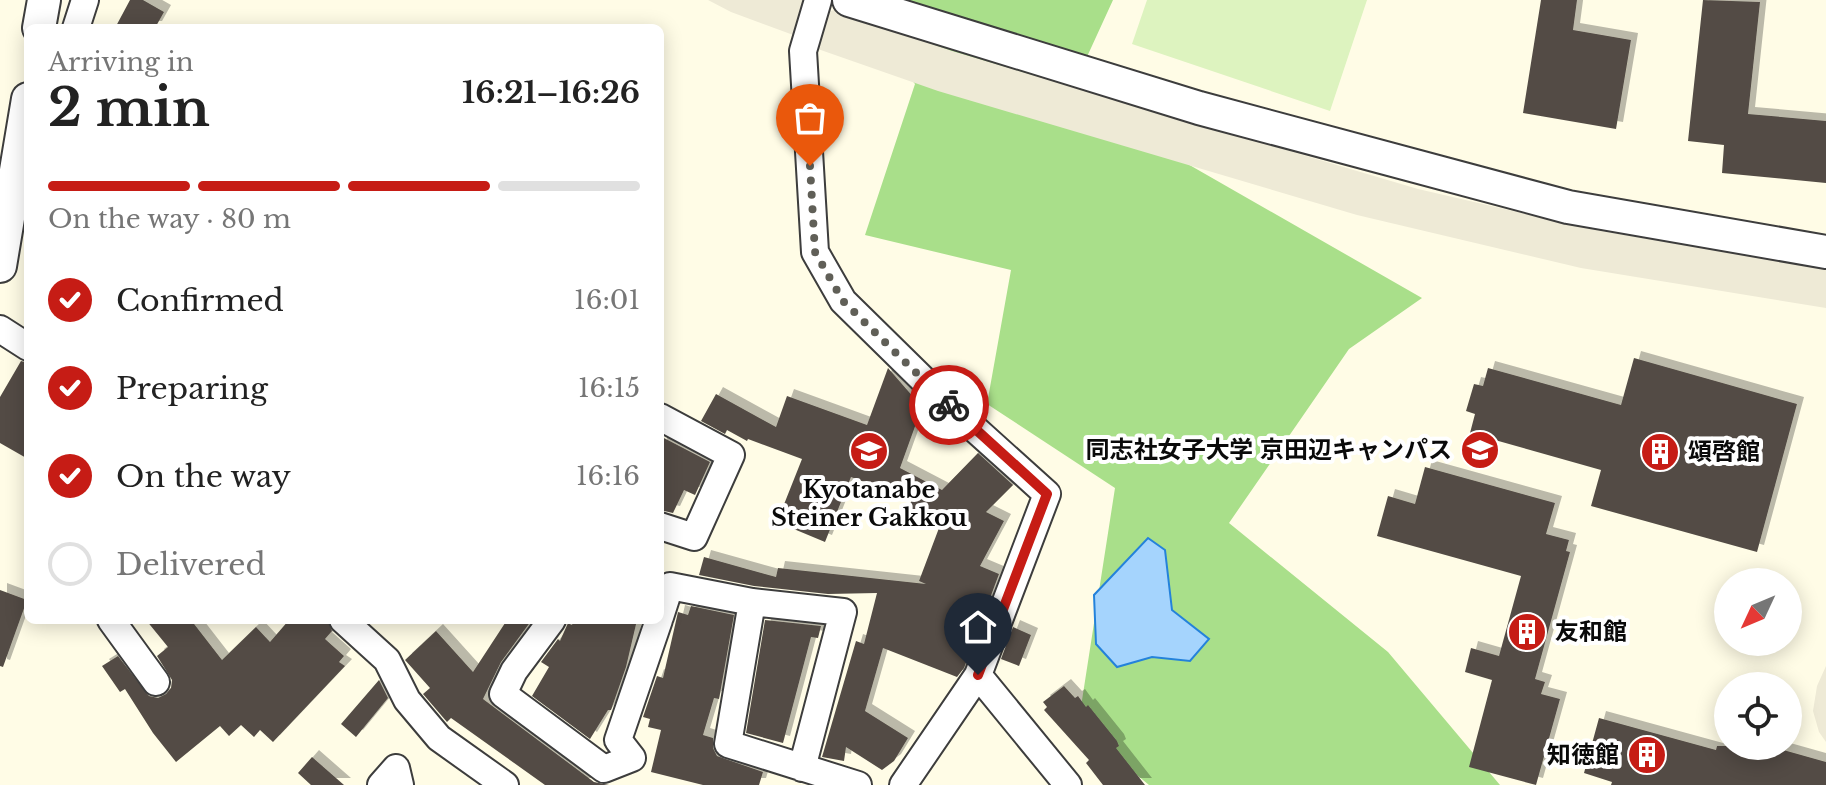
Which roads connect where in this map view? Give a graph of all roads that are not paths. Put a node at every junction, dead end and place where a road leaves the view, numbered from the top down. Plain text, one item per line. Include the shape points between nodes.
1 (44, 0) edge
2 (85, 0) edge
3 (818, 0) edge
4 (849, 0) edge
5 (40, 24) edge
6 (77, 24) edge
7 (24, 124) edge
8 (24, 165) edge
9 (14, 186) junction
10 (1826, 252) edge
11 (0, 266) edge
12 (0, 329) edge
13 (24, 344) edge
14 (664, 419) edge
15 (664, 527) edge
16 (752, 602) junction
17 (664, 603) edge
18 (114, 624) edge
19 (347, 624) edge
20 (549, 624) edge
21 (657, 624) edge
22 (978, 675) junction
23 (156, 682) dead end
24 (802, 768) junction
25 (381, 785) edge
26 (400, 785) edge
27 (505, 785) edge
28 (858, 785) edge
29 (903, 785) edge
30 (1068, 785) edge

1 - 5 street
2 - 6 street
3 - 22 street via 803,51 815,252 843,301 1047,494
4 - 10 street via 1199,108 1568,207
7 - 9 street
8 - 9 street
9 - 11 street
12 - 13 street
14 - 15 street via 731,455 694,537
16 - 17 street via 670,586
16 - 24 street via 728,744
16 - 24 street via 843,612
18 - 23 street
19 - 27 street via 387,660 407,700 439,738
20 - 21 street via 503,694 604,769 632,758 618,740
22 - 29 street
22 - 30 street
24 - 28 street
25 - 26 street via 396,768

